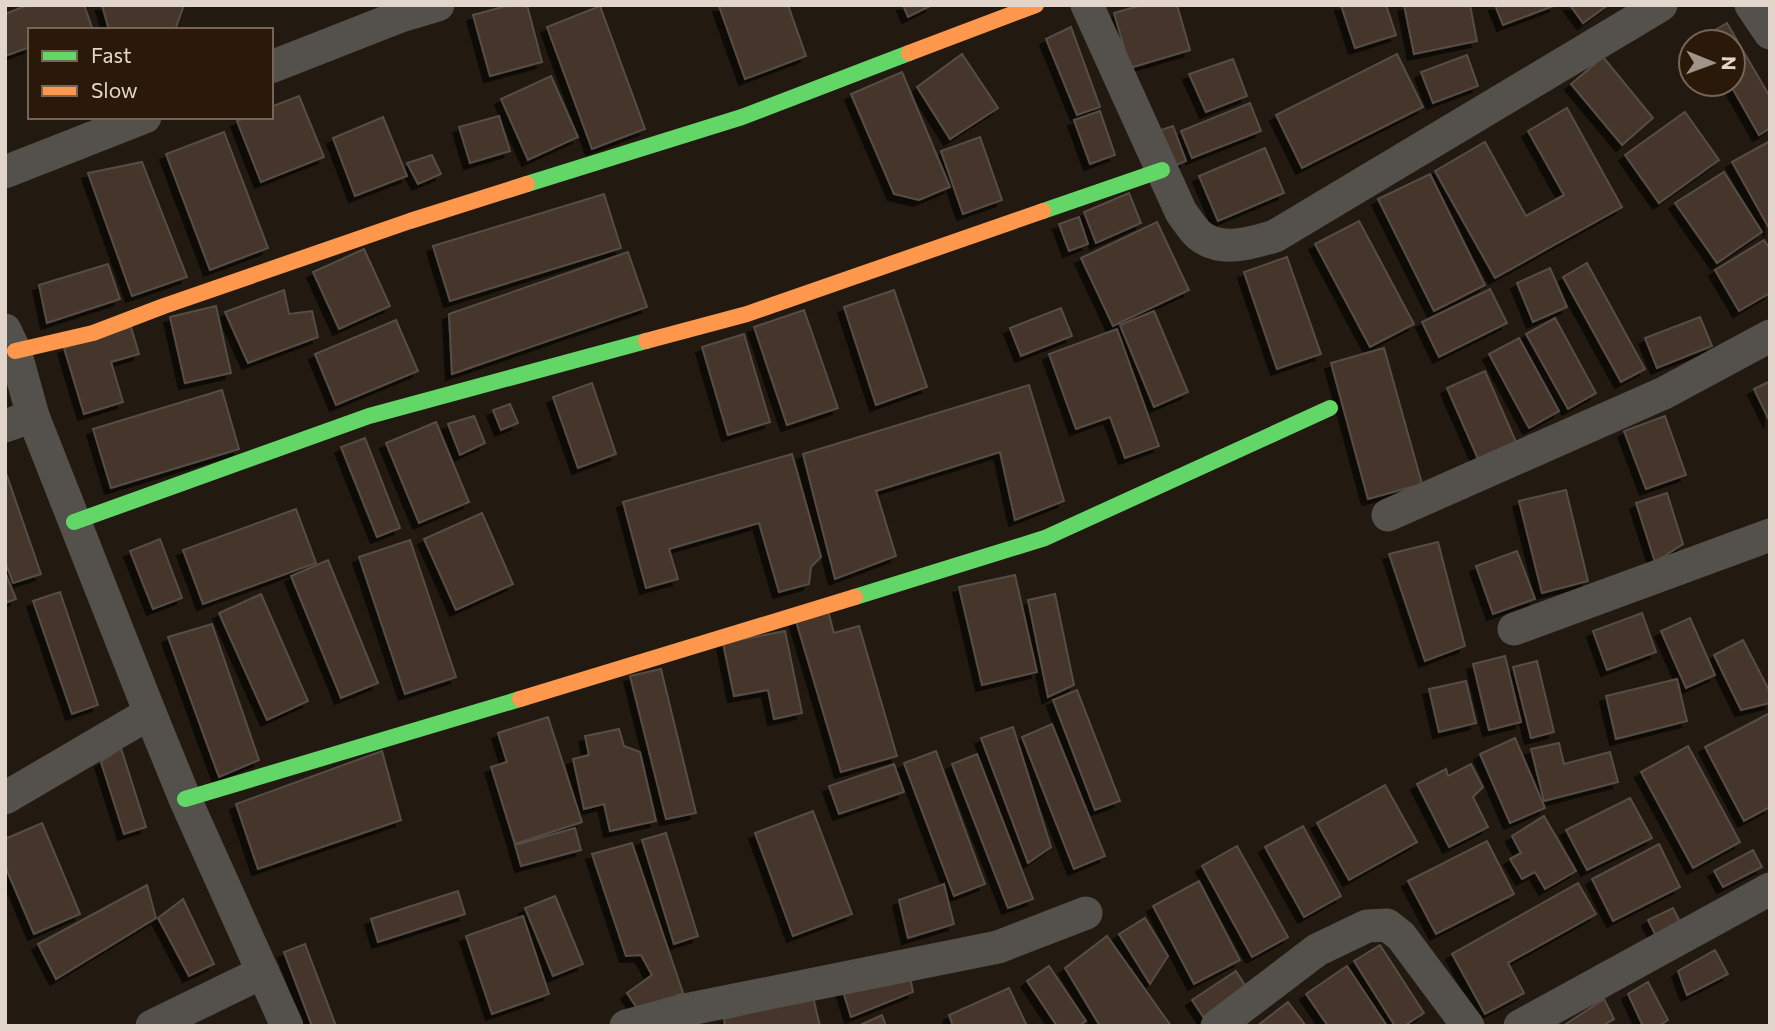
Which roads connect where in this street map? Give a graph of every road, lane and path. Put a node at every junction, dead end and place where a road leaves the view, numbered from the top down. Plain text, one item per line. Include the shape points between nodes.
1 (438, 5) edge
2 (1036, 5) edge
3 (1087, 5) edge
4 (1661, 5) edge
5 (273, 66) edge
6 (140, 119) edge
7 (1162, 170) junction
8 (5, 172) edge
9 (1770, 337) edge
10 (10, 340) edge
11 (1330, 408) dead end
12 (19, 421) edge
13 (1388, 515) dead end
14 (74, 523) junction
15 (1770, 535) edge
16 (1514, 629) dead end
17 (150, 713) junction
18 (5, 798) edge
19 (185, 799) junction
20 (1770, 889) edge
21 (1086, 913) dead end
22 (263, 972) junction
23 (152, 1026) edge
24 (287, 1026) edge
25 (626, 1026) edge
26 (1217, 1026) edge
27 (1468, 1026) edge
28 (1520, 1026) edge

1 - 5 street
2 - 10 street via 743,117 410,221 93,333
3 - 7 street
4 - 7 street via 1275,236 1246,245 1208,240 1181,212
6 - 8 street
7 - 14 street via 747,314 369,416
9 - 13 street via 1664,393
10 - 12 street
11 - 19 street via 1045,538
12 - 14 street
14 - 17 street
15 - 16 street
17 - 18 street
17 - 19 street
19 - 22 street
20 - 28 street
21 - 25 street via 998,947
22 - 23 street
22 - 24 street
26 - 27 street via 1317,950 1367,926 1387,925 1401,936

